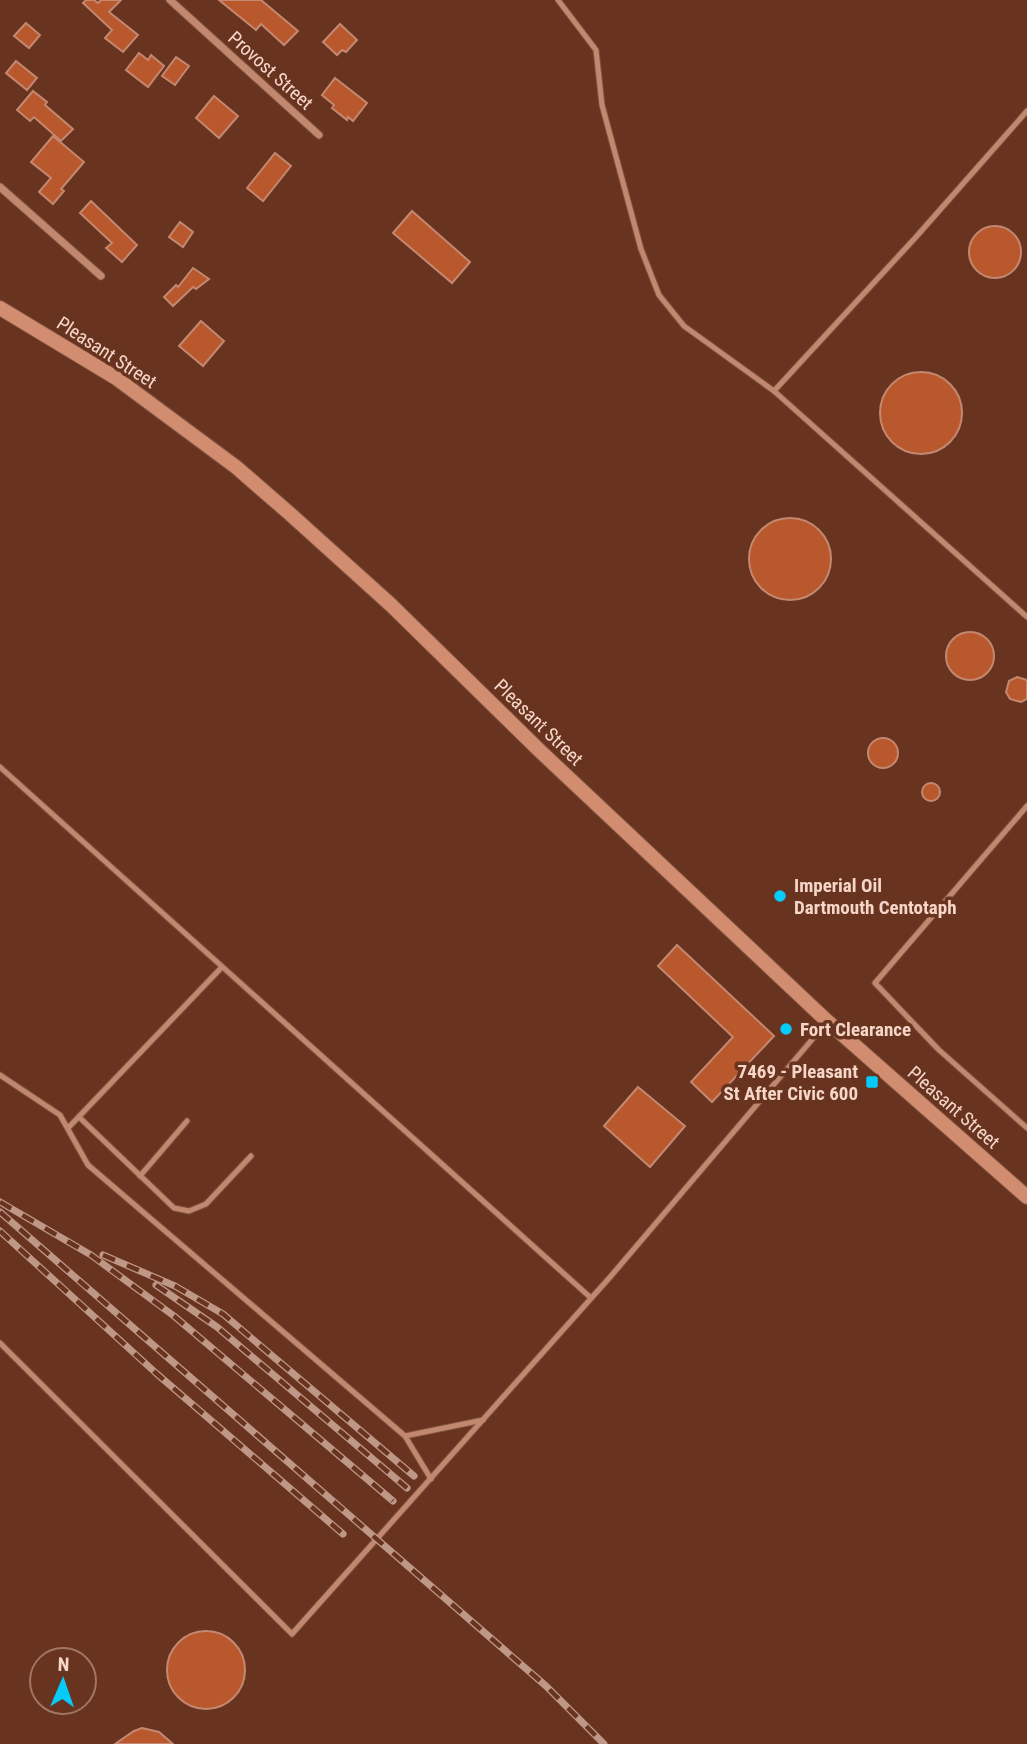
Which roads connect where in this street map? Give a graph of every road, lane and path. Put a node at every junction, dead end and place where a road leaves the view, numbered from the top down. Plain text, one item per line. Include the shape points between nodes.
1 (170, 0) edge
2 (558, 0) edge
3 (1027, 111) edge
4 (319, 135) dead end
5 (0, 187) edge
6 (101, 276) dead end
7 (0, 308) edge
8 (774, 391) junction
9 (1027, 617) edge
10 (0, 767) edge
11 (1027, 806) edge
12 (222, 967) junction
13 (827, 1021) junction
14 (0, 1075) edge
15 (79, 1117) junction
16 (187, 1121) dead end
17 (68, 1128) junction
18 (1027, 1128) edge
19 (251, 1156) dead end
20 (140, 1176) junction
21 (1027, 1197) edge
22 (591, 1298) junction
23 (0, 1343) edge
24 (483, 1420) junction
25 (405, 1436) junction
26 (430, 1479) junction

1 - 4 street, Provost Street
2 - 8 lane via 596,50 602,105 641,249 659,295 684,326
3 - 8 lane
5 - 6 street
7 - 13 main road, Pleasant Street via 116,378 236,467 391,605
8 - 9 lane
10 - 12 lane
11 - 18 lane via 875,983 939,1050
12 - 15 lane
12 - 22 lane
13 - 21 main road, Pleasant Street
13 - 22 lane
14 - 17 lane via 60,1115
15 - 17 lane
15 - 20 lane
16 - 20 lane
17 - 25 lane via 88,1165
19 - 20 lane via 206,1204 189,1211 174,1208
22 - 24 lane
23 - 26 lane via 292,1634
24 - 25 lane
24 - 26 lane
25 - 26 lane

